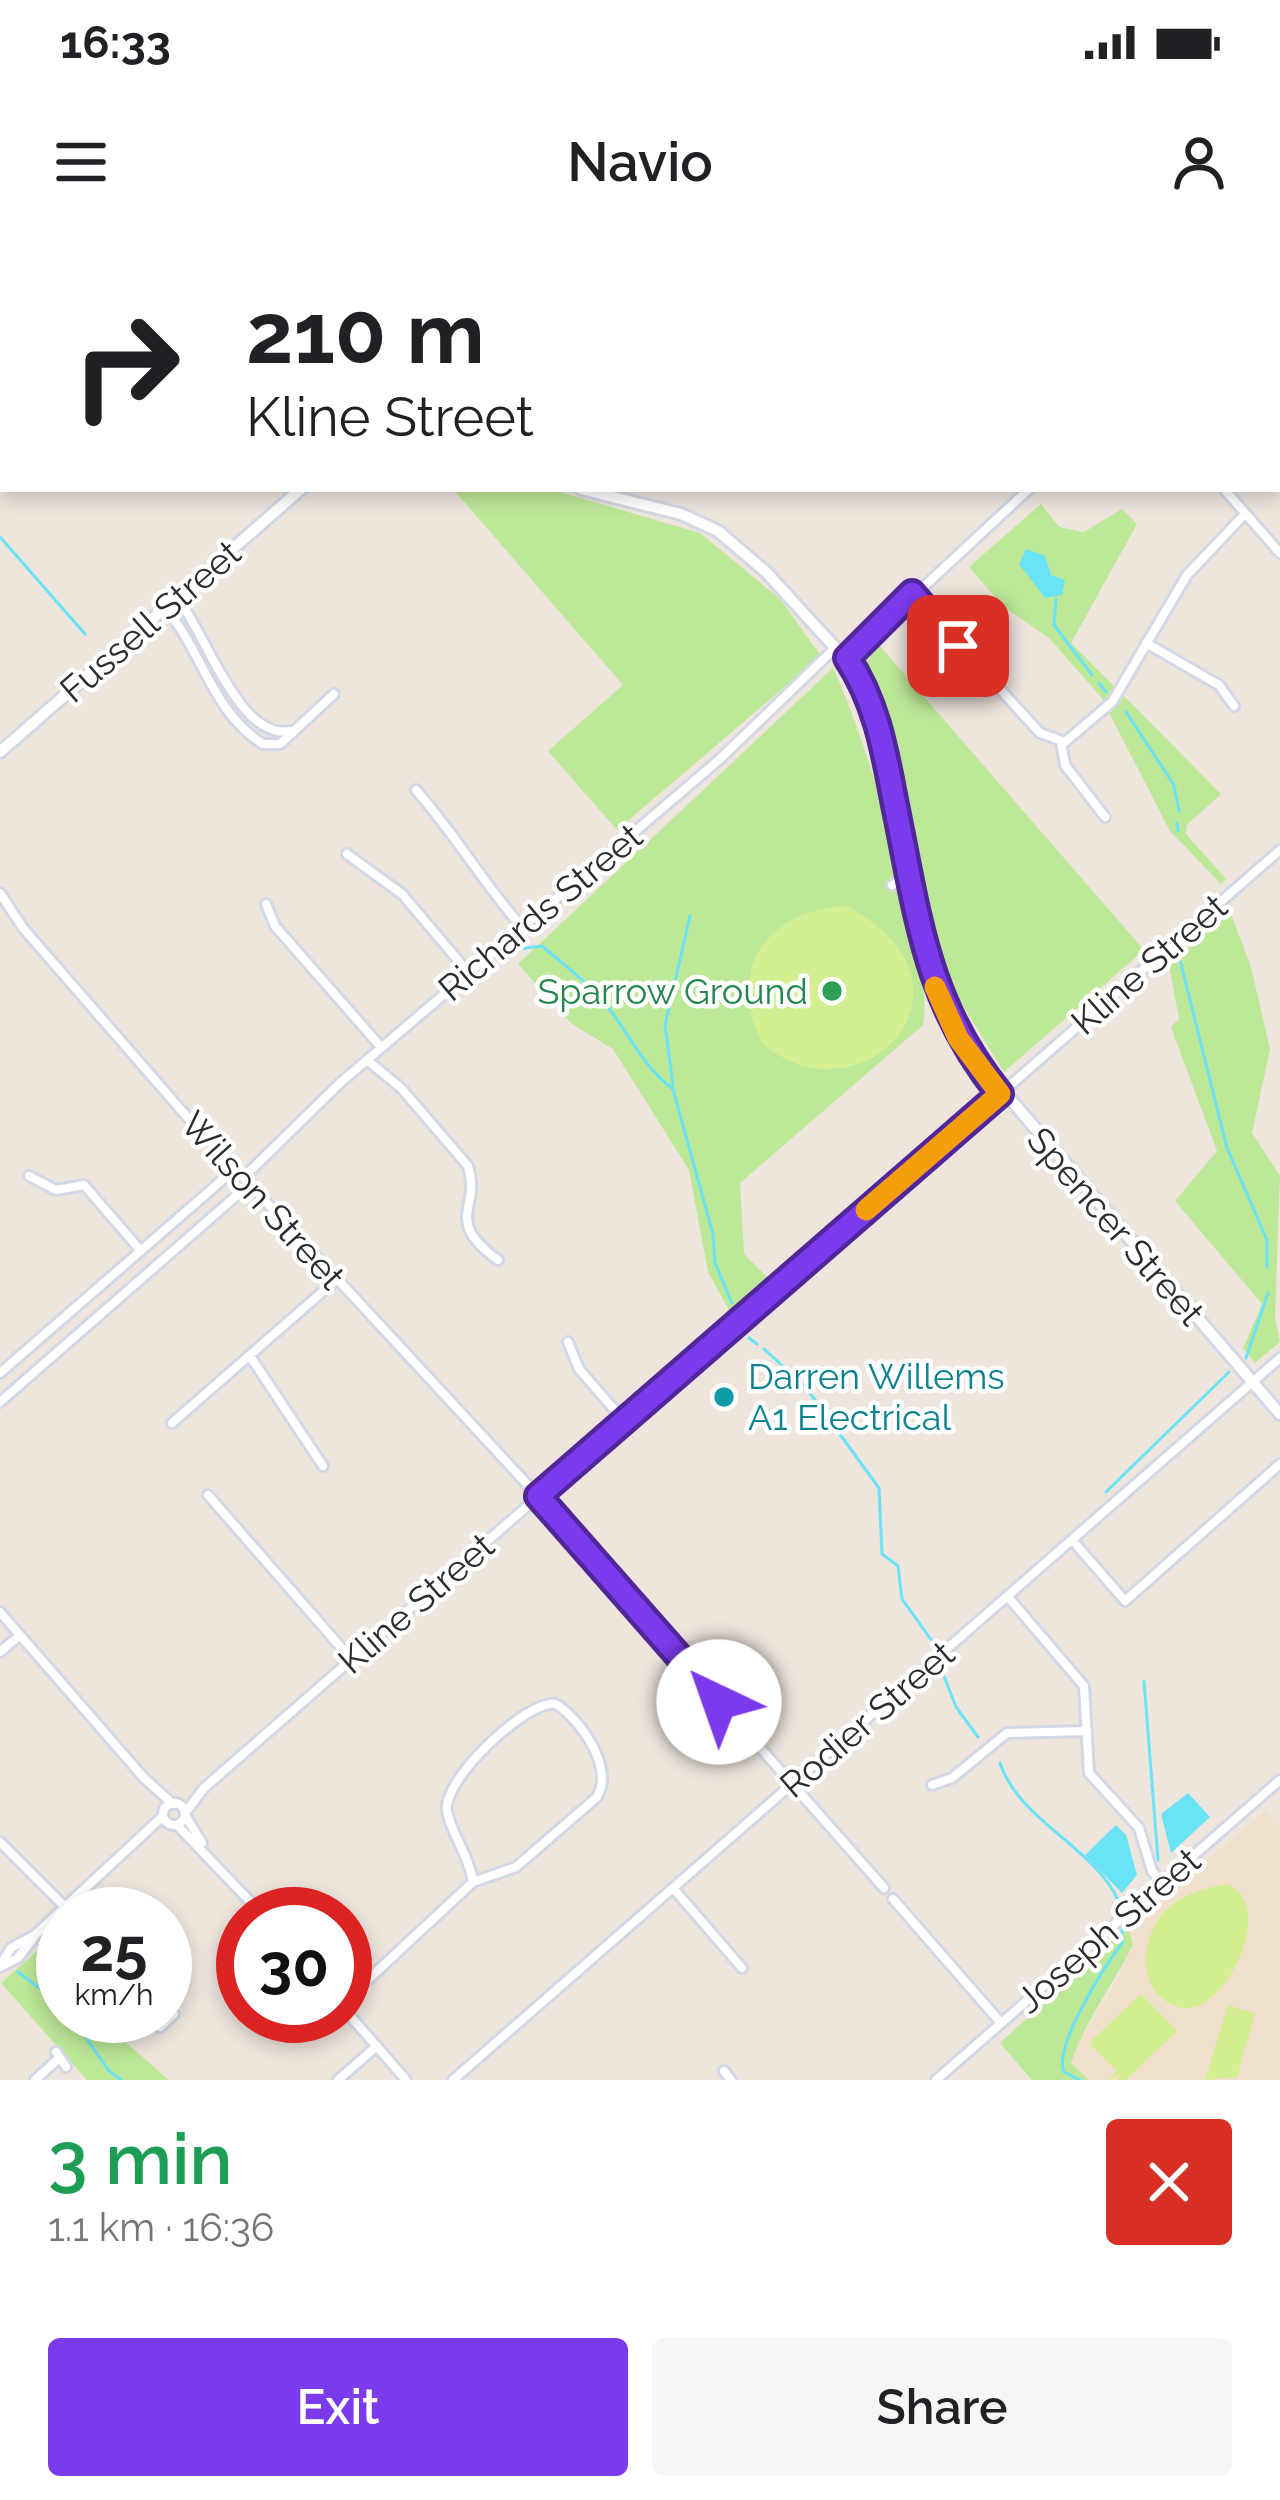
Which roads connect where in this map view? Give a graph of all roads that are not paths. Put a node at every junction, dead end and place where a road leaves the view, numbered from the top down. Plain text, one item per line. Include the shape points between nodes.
1 (298, 492) edge
2 (593, 492) edge
3 (1026, 492) edge
4 (1228, 492) edge
5 (1245, 514) junction
6 (1280, 554) edge
7 (912, 593) junction
8 (176, 598) junction
9 (165, 608) junction
10 (1146, 643) junction
11 (836, 647) junction
12 (847, 658) junction
13 (334, 694) dead end
14 (1234, 706) dead end
15 (296, 727) junction
16 (1061, 742) junction
17 (0, 752) edge
18 (416, 790) dead end
19 (1105, 817) dead end
20 (1280, 850) edge
21 (347, 854) dead end
22 (910, 875) junction
23 (892, 885) dead end
24 (0, 893) edge
25 (266, 904) dead end
26 (520, 925) junction
27 (467, 971) junction
28 (381, 1048) junction
29 (367, 1060) junction
30 (1000, 1094) junction
31 (236, 1168) junction
32 (29, 1176) dead end
33 (247, 1180) junction
34 (141, 1250) junction
35 (498, 1260) dead end
36 (336, 1280) junction
37 (568, 1342) dead end
38 (250, 1356) junction
39 (1280, 1358) edge
40 (0, 1373) edge
41 (1252, 1382) junction
42 (0, 1402) edge
43 (1280, 1414) edge
44 (624, 1421) junction
45 (172, 1423) dead end
46 (1280, 1464) edge
47 (323, 1466) dead end
48 (208, 1495) dead end
49 (538, 1496) junction
50 (1072, 1540) junction
51 (1007, 1597) junction
52 (0, 1612) edge
53 (19, 1633) junction
54 (0, 1649) edge
55 (351, 1659) junction
56 (1087, 1731) junction
57 (144, 1778) junction
58 (1280, 1780) edge
59 (792, 1784) junction
60 (932, 1785) dead end
61 (204, 1788) junction
62 (174, 1803) junction
63 (163, 1814) junction
64 (185, 1814) junction
65 (175, 1825) junction
66 (0, 1842) edge
67 (137, 1845) junction
68 (210, 1855) junction
69 (473, 1882) junction
70 (1162, 1883) junction
71 (44, 1887) edge
72 (92, 1887) edge
73 (238, 1887) edge
74 (674, 1888) junction
75 (884, 1888) dead end
76 (893, 1898) dead end
77 (36, 1934) edge
78 (0, 1966) edge
79 (742, 1968) dead end
80 (372, 1979) edge
81 (1001, 2023) junction
82 (372, 2040) edge
83 (377, 2046) junction
84 (60, 2059) dead end
85 (724, 2071) dead end
86 (35, 2080) edge
87 (338, 2080) edge
88 (406, 2080) edge
89 (453, 2080) edge
90 (731, 2080) edge
91 (936, 2080) edge

1 - 8 street, Fussell Street
2 - 11 street, Spencer Street via 718,531
3 - 7 street
4 - 5 street
5 - 6 street
5 - 10 street via 1186,575
7 - 12 street
7 - 16 street via 1040,733
8 - 9 street, Fussell Street
8 - 15 street via 243,708 276,733
9 - 15 street via 239,726 270,747
9 - 17 street, Fussell Street
10 - 14 street via 1219,686
10 - 16 street via 1106,709
11 - 12 street, Spencer Street
11 - 26 street, Richards Street via 737,744
12 - 22 street, Spencer Street via 872,702
13 - 15 street
16 - 19 street via 1064,763
18 - 26 street
20 - 30 street, Kline Street
21 - 27 street via 402,894
22 - 23 street
22 - 30 street, Spencer Street via 943,1008
24 - 31 street, Wilson Street via 22,928
25 - 28 street via 275,926
26 - 27 street, Richards Street
27 - 28 street, Richards Street
28 - 29 street, Richards Street
29 - 33 street, Richards Street
29 - 35 street via 468,1166 465,1220
30 - 41 street, Spencer Street
30 - 44 street, Kline Street
31 - 33 street, Wilson Street
31 - 34 street
32 - 34 street via 58,1190 85,1185
33 - 36 street, Wilson Street
33 - 42 street, Richards Street
34 - 40 street
36 - 38 street
36 - 49 street, Wilson Street
37 - 44 street via 578,1369
38 - 45 street
38 - 47 street
39 - 41 street, Rodier Street
41 - 43 street, Spencer Street
41 - 50 street, Rodier Street
44 - 49 street, Kline Street
46 - 50 street via 1126,1601
48 - 55 street
49 - 55 street, Kline Street
49 - 59 street, Wilson Street
50 - 51 street, Rodier Street
51 - 56 street via 1084,1686
51 - 59 street, Rodier Street
52 - 53 street
53 - 54 street
53 - 57 street
55 - 61 street, Kline Street
56 - 60 street via 1007,1733 956,1776
56 - 70 street via 1089,1773 1137,1826
57 - 62 street
57 - 63 street
58 - 70 street, Joseph Street
59 - 74 street, Rodier Street
59 - 75 street, Wilson Street
61 - 62 street, Kline Street
61 - 64 street, Kline Street
62 - 63 street, Kline Street
62 - 64 street
63 - 65 street
63 - 67 street
64 - 65 street, Kline Street
64 - 68 street
65 - 67 street
65 - 68 street
66 - 71 street
67 - 72 street
68 - 73 street
69 - 69 street via 447,1813 448,1794 516,1721 556,1704 600,1762 602,1790 521,1864
69 - 80 street
70 - 81 street, Joseph Street
74 - 79 street
74 - 89 street, Rodier Street
76 - 81 street
77 - 78 street
81 - 91 street, Joseph Street
82 - 83 street
83 - 87 street
83 - 88 street
84 - 86 street
85 - 90 street

